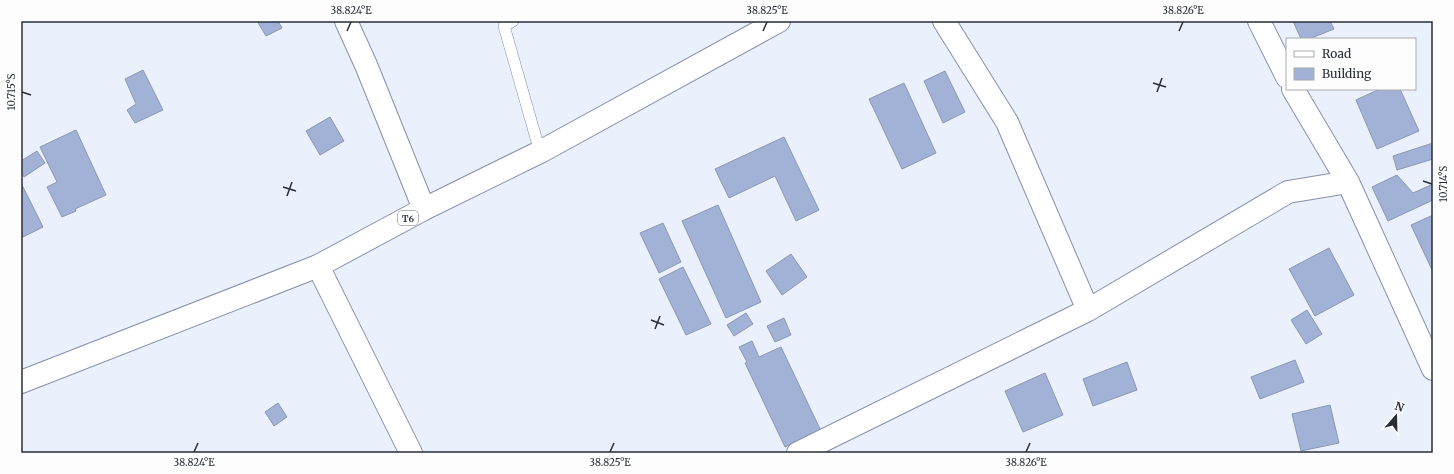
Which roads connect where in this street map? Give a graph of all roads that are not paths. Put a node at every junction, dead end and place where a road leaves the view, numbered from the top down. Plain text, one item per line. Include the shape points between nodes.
1 (346, 21) edge
2 (514, 21) edge
3 (779, 21) edge
4 (944, 21) edge
5 (1259, 21) edge
6 (1286, 75) edge
7 (1294, 90) edge
8 (540, 152) junction
9 (1348, 182) junction
10 (424, 209) junction
11 (318, 266) junction
12 (1088, 310) junction
13 (1433, 369) edge
14 (21, 382) edge
15 (412, 453) edge
16 (798, 453) edge

1 - 10 main road
2 - 8 lane via 504,26
3 - 8 main road, T6
4 - 12 main road via 1007,122
5 - 6 main road
7 - 9 main road
8 - 10 main road, T6
9 - 12 main road via 1288,192
9 - 13 main road
10 - 11 main road, T6
11 - 14 main road, T6
11 - 15 main road
12 - 16 main road

